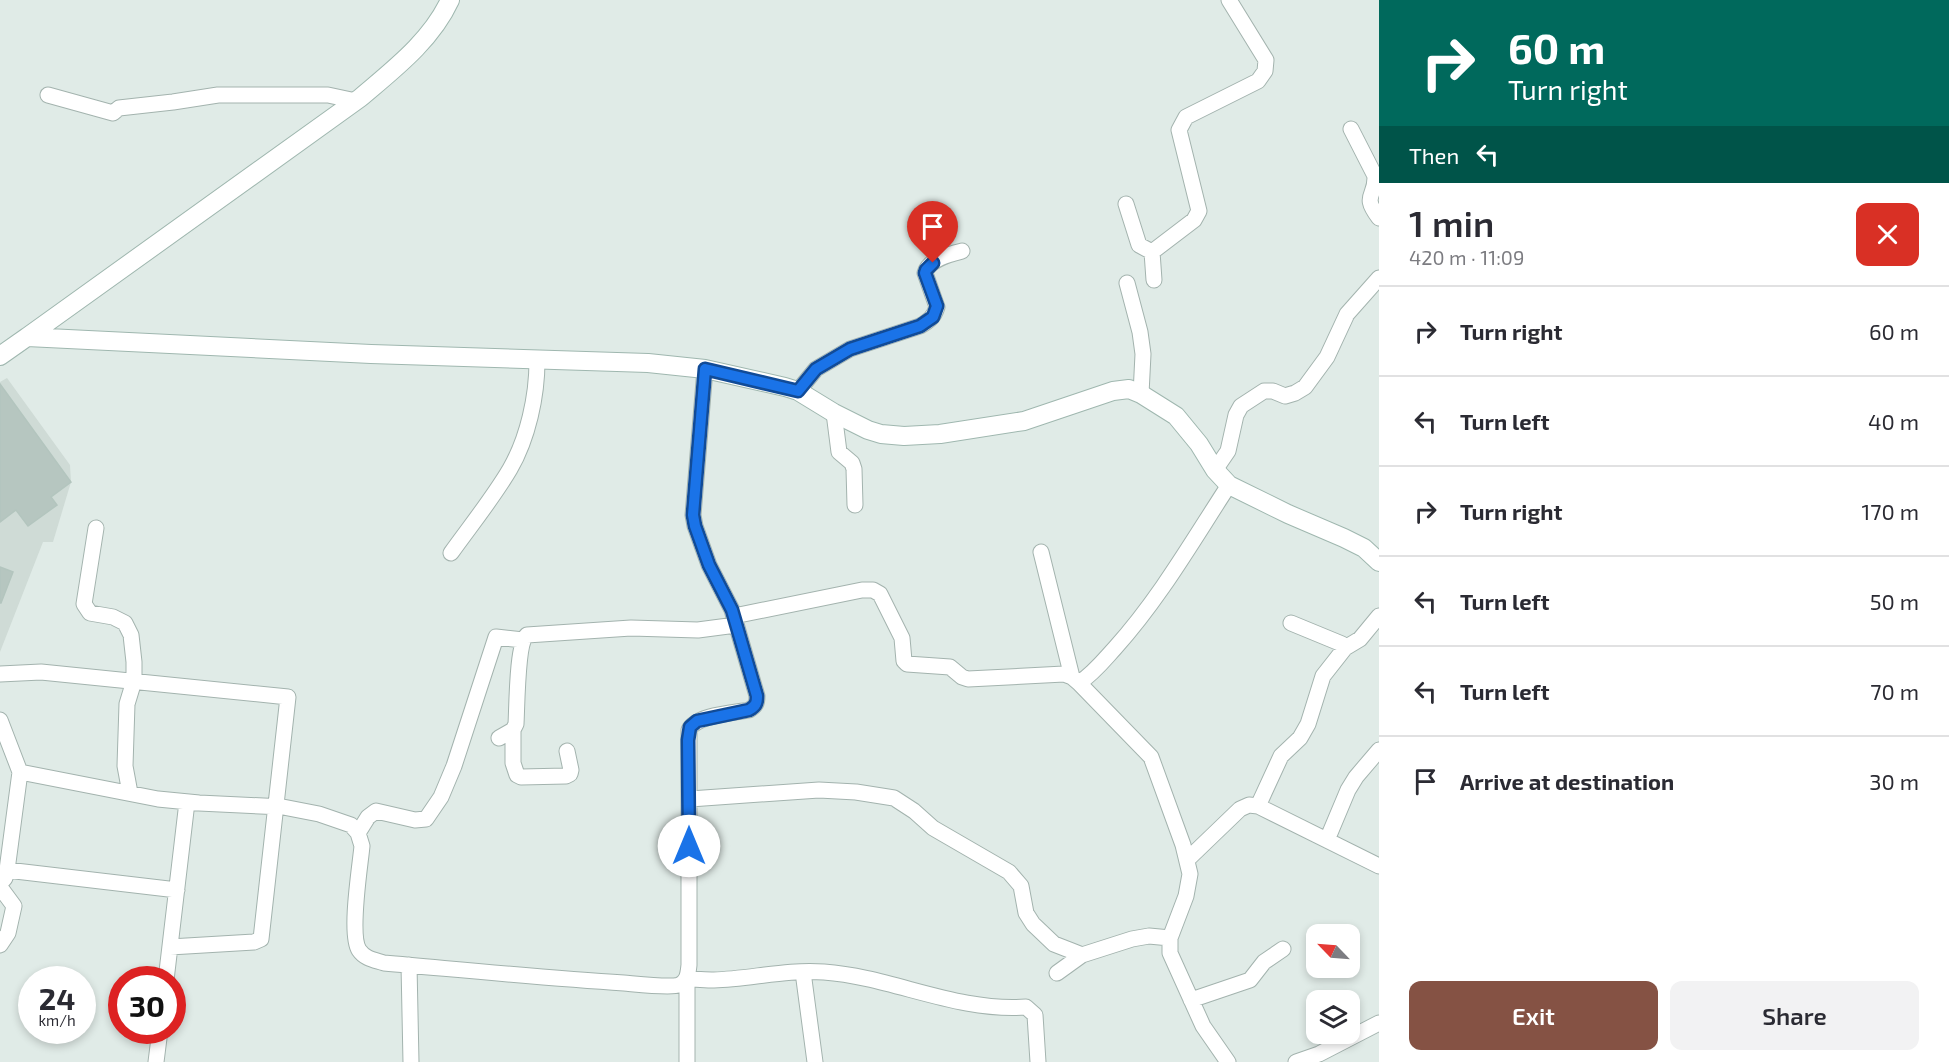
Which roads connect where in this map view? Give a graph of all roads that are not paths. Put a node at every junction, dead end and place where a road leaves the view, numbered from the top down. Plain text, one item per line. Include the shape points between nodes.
1 (450, 0) edge
2 (1229, 0) edge
3 (48, 95) dead end
4 (356, 101) junction
5 (1351, 129) dead end
6 (1126, 204) dead end
7 (1379, 218) edge
8 (962, 251) dead end
9 (1152, 252) junction
10 (1379, 278) edge
11 (1154, 280) dead end
12 (1127, 283) dead end
13 (27, 337) junction
14 (0, 356) edge
15 (537, 361) junction
16 (705, 369) junction
17 (798, 391) junction
18 (1142, 394) junction
19 (834, 413) junction
20 (1215, 470) junction
21 (1229, 485) junction
22 (855, 505) dead end
23 (96, 528) dead end
24 (1041, 552) dead end
25 (451, 553) dead end
26 (1379, 562) edge
27 (1379, 616) edge
28 (735, 621) junction
29 (1291, 622) dead end
30 (523, 640) junction
31 (1345, 648) junction
32 (0, 674) edge
33 (1076, 680) junction
34 (134, 681) junction
35 (0, 720) edge
36 (513, 730) junction
37 (499, 738) dead end
38 (1379, 750) edge
39 (567, 751) dead end
40 (0, 756) edge
41 (18, 766) junction
42 (130, 793) junction
43 (690, 799) junction
44 (187, 802) junction
45 (1258, 806) junction
46 (276, 807) junction
47 (358, 833) junction
48 (1327, 840) junction
49 (1187, 860) junction
50 (1379, 866) edge
51 (7, 870) junction
52 (0, 886) edge
53 (177, 890) junction
54 (1170, 938) junction
55 (0, 945) edge
56 (170, 947) junction
57 (1283, 949) dead end
58 (1082, 955) junction
59 (409, 965) junction
60 (168, 966) edge
61 (803, 972) junction
62 (1057, 973) dead end
63 (687, 979) junction
64 (1191, 999) junction
65 (1379, 1023) edge
66 (158, 1044) edge
67 (156, 1062) edge
68 (411, 1062) edge
69 (687, 1062) edge
70 (815, 1062) edge
71 (1038, 1062) edge
72 (1228, 1062) edge
73 (1296, 1062) edge

1 - 4 main road via 428,35
2 - 9 street via 1267,67 1258,81 1196,111 1180,124 1199,211 1194,220
3 - 4 street via 113,113 119,108 218,95 328,95
4 - 13 main road
5 - 7 street via 1375,176 1369,199
6 - 9 street via 1139,245
8 - 17 street via 947,255 926,270 937,306 929,321 850,349 816,369
9 - 11 street
10 - 20 street via 1347,314 1327,357 1305,387 1285,396 1264,391 1241,406 1228,451
12 - 18 street via 1143,354
13 - 14 main road
13 - 15 main road
15 - 16 main road via 648,363
15 - 25 street via 530,413 512,466
16 - 17 main road
16 - 28 street via 693,515 709,565
17 - 19 main road
18 - 19 main road via 1129,389 1113,391 1024,421 940,434 881,434
18 - 20 main road via 1176,416
19 - 22 street via 839,452 854,469
20 - 21 main road
21 - 26 main road via 1364,548
21 - 33 street via 1128,634 1093,672
23 - 34 street via 84,603 90,613 125,623 131,635
24 - 33 street
27 - 31 street via 1360,639
28 - 30 street via 698,630 631,628 532,634
28 - 33 street via 873,590 880,594 902,638 907,664 950,667 968,679 1064,674
28 - 43 street via 757,702 749,710 697,721 690,727
29 - 31 street
30 - 36 street
30 - 47 street via 496,637 454,766 426,819 376,811
31 - 45 street via 1323,676 1308,724 1281,756
32 - 34 street via 41,672
33 - 49 street via 1151,757
34 - 42 street via 125,732 124,766
34 - 46 street via 288,697
35 - 41 street
36 - 37 street
36 - 39 street via 513,763 521,777 570,774
38 - 48 street via 1348,790
40 - 41 street
41 - 42 street
41 - 51 street
42 - 44 street
43 - 58 street via 819,790 894,798 933,828 1009,872 1021,886 1026,913 1033,924 1054,944
43 - 63 street
44 - 46 street
44 - 53 street
45 - 48 street
45 - 49 street via 1240,809
46 - 47 street via 319,814 351,825
46 - 56 street via 261,939
47 - 59 street via 362,846 354,935 359,950 368,959
48 - 50 street
49 - 54 street via 1190,874 1186,896
51 - 52 street
51 - 53 street
52 - 55 street via 14,906 8,933
53 - 56 street
54 - 58 street via 1132,939
54 - 64 street via 1170,952
56 - 60 street
57 - 64 street via 1264,962 1250,980
58 - 62 street
59 - 63 street via 667,986 677,986
59 - 68 street
61 - 63 street
61 - 70 street
61 - 71 street via 866,977 954,1001 1008,1009 1026,1007 1035,1015
63 - 69 street
64 - 72 street via 1203,1026
65 - 73 street
66 - 67 street

